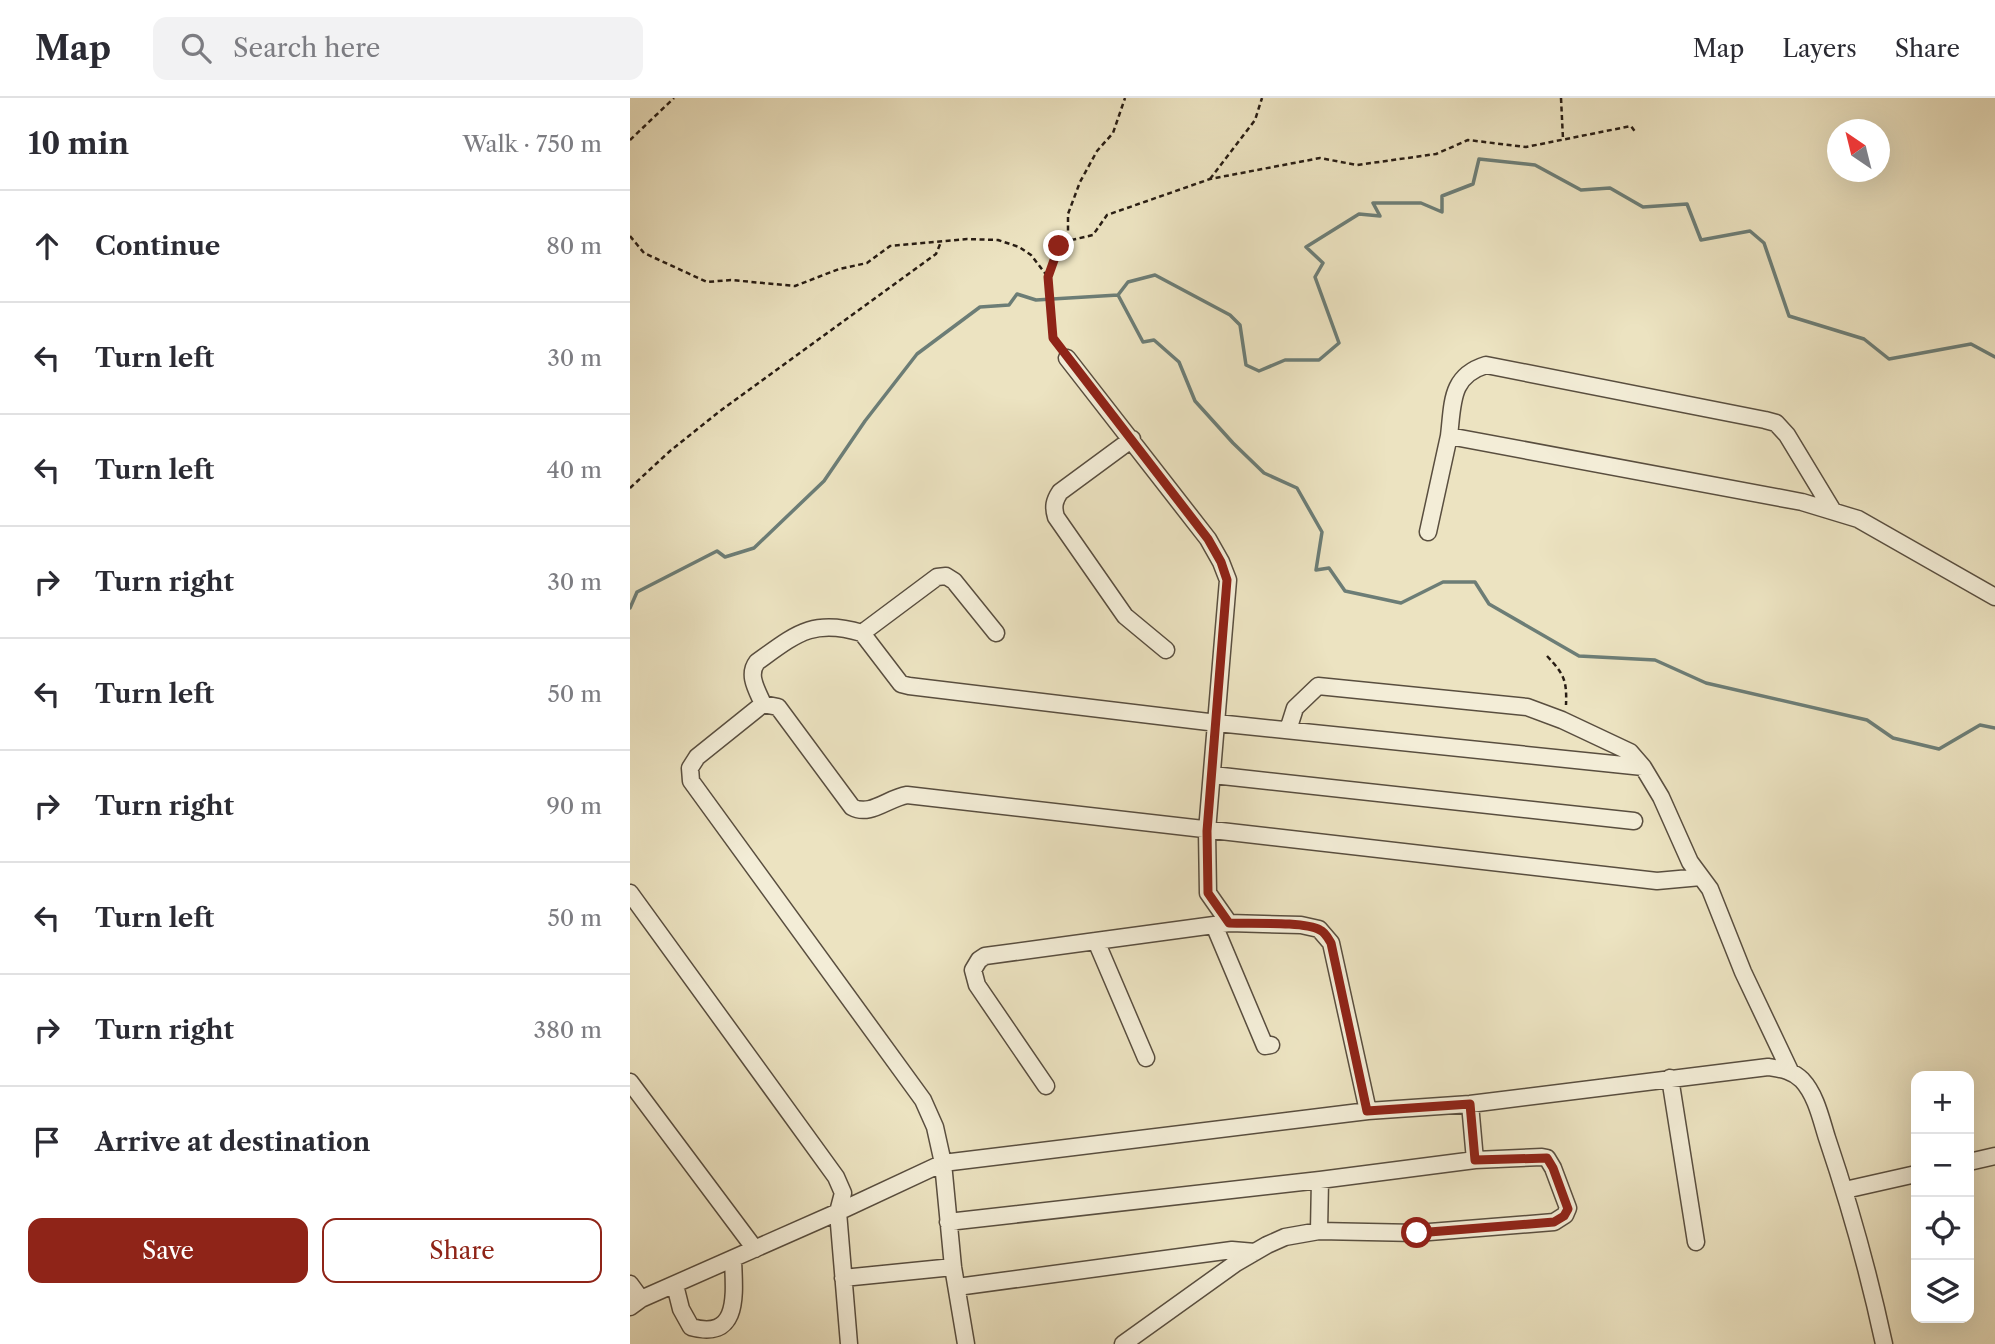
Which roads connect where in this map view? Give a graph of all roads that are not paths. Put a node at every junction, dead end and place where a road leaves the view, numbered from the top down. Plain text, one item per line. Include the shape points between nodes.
1 (1068, 358) road end
2 (1449, 436) junction
3 (1132, 439) junction
4 (1833, 511) junction
5 (1428, 532) dead end
6 (1995, 597) edge
7 (862, 633) junction
8 (996, 633) dead end
9 (1166, 650) dead end
10 (763, 705) junction
11 (1217, 723) junction
12 (1288, 730) junction
13 (1643, 767) junction
14 (1213, 775) junction
15 (1634, 821) dead end
16 (1207, 831) junction
17 (1701, 877) junction
18 (630, 892) edge
19 (1222, 924) junction
20 (1096, 941) junction
21 (1271, 1045) dead end
22 (1146, 1058) dead end
23 (1790, 1071) junction
24 (1670, 1078) junction
25 (630, 1082) edge
26 (1046, 1086) dead end
27 (1470, 1104) junction
28 (1367, 1111) junction
29 (1995, 1156) edge
30 (1475, 1160) junction
31 (1974, 1161) edge
32 (943, 1163) junction
33 (1911, 1175) edge
34 (1320, 1180) junction
35 (1845, 1190) junction
36 (838, 1212) junction
37 (948, 1222) junction
38 (1319, 1231) junction
39 (1696, 1242) dead end
40 (755, 1249) junction
41 (1255, 1252) junction
42 (733, 1259) junction
43 (953, 1267) junction
44 (844, 1278) junction
45 (630, 1283) edge
46 (675, 1285) junction
47 (957, 1287) junction
48 (636, 1303) edge
49 (849, 1344) edge
50 (966, 1344) edge
51 (1123, 1344) edge
52 (1884, 1344) edge

1 - 3 street
2 - 4 street
2 - 4 street via 1454,393 1465,374 1486,365 1553,378 1776,423
2 - 5 street
3 - 9 street via 1060,492 1054,508 1125,616
3 - 11 street via 1208,539 1227,580
4 - 6 street via 1858,519
7 - 8 street via 937,577 946,576
7 - 10 street via 832,626 804,630 757,662 752,676
7 - 11 street via 903,685
10 - 16 street via 778,707 858,811 907,795
10 - 32 street via 697,757 690,768 691,781 923,1100
11 - 12 street
11 - 14 street
12 - 13 street
12 - 13 street via 1295,708 1318,686 1527,707 1630,752
13 - 17 street
14 - 15 street
14 - 16 street
16 - 17 street via 1657,881
16 - 19 street via 1208,893
17 - 23 street
18 - 36 street via 825,1160 844,1193
19 - 20 street
19 - 21 street via 1265,1046
19 - 28 street via 1301,925 1326,935
20 - 22 street
20 - 26 street via 985,956 973,970 977,985
23 - 24 street via 1768,1067
23 - 35 street via 1813,1096
24 - 27 street
24 - 39 street
25 - 40 street
27 - 28 street
27 - 30 street
28 - 32 street
29 - 31 street
30 - 34 street
30 - 38 street via 1547,1158 1567,1213 1554,1222 1417,1233
32 - 36 street
32 - 37 street
33 - 35 street
34 - 37 street
34 - 38 street
35 - 52 street
36 - 40 street
36 - 44 street
37 - 43 street
38 - 41 street via 1285,1237
40 - 42 street
41 - 47 street via 1232,1250
41 - 51 street
42 - 46 street
42 - 46 street via 732,1313 725,1324 702,1330 691,1327
43 - 44 street
43 - 47 street
44 - 49 street
45 - 48 street
46 - 48 street
47 - 50 street

